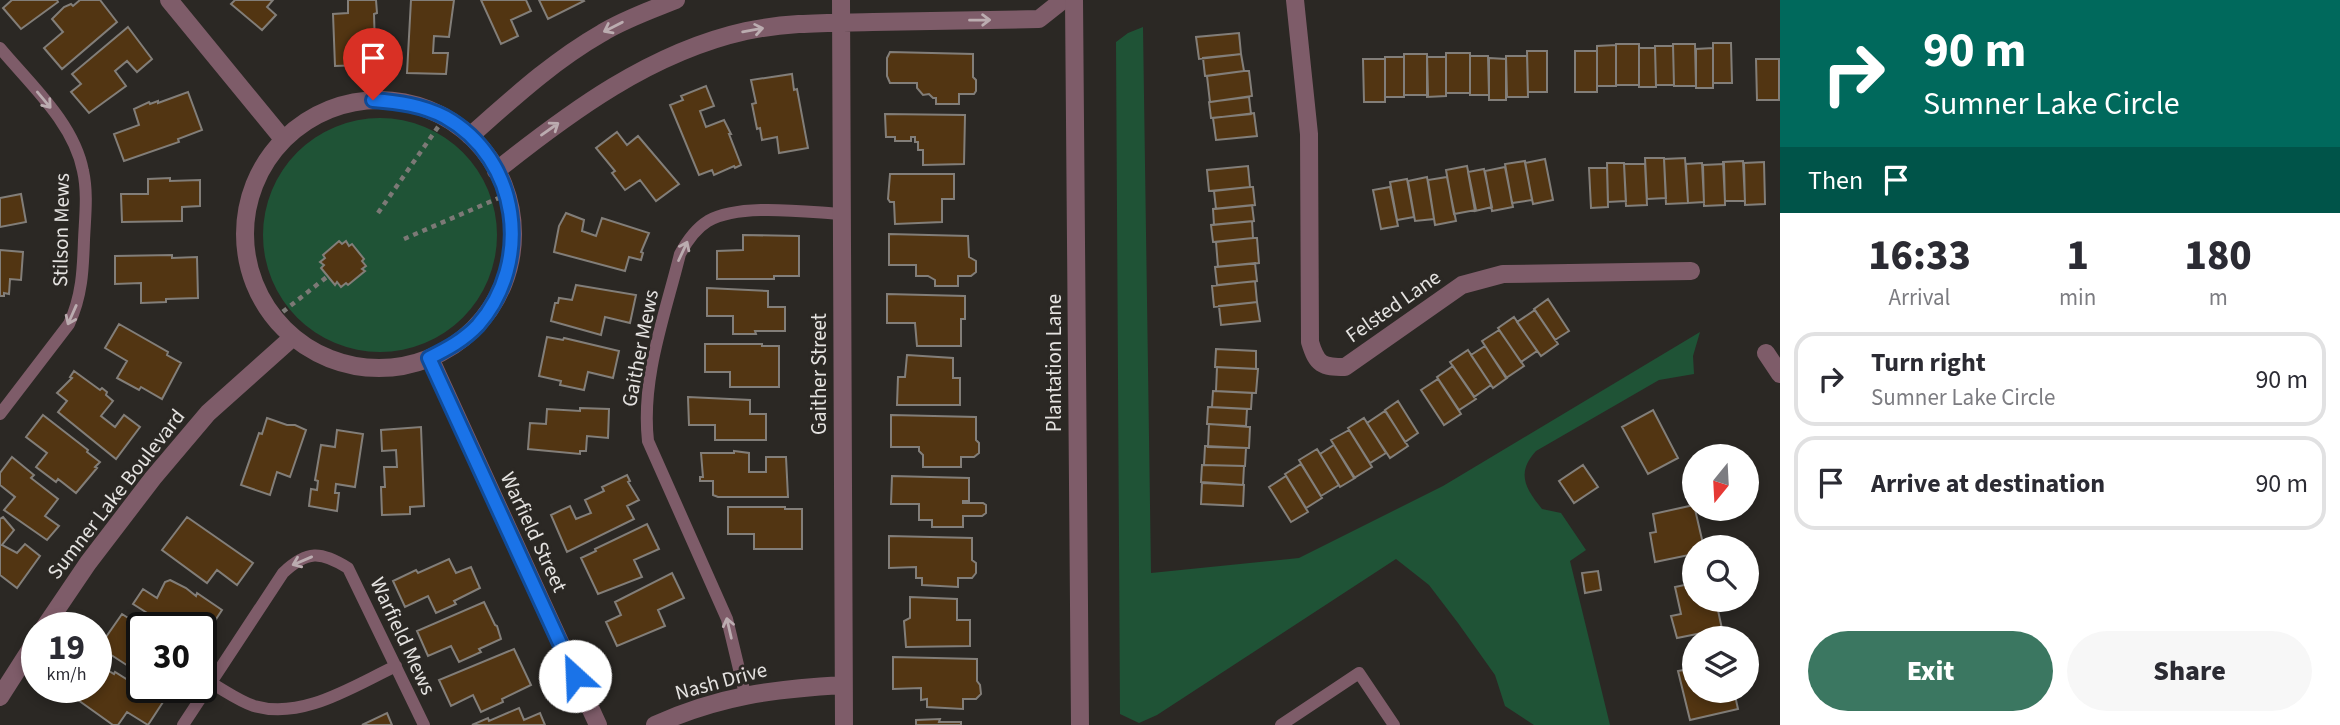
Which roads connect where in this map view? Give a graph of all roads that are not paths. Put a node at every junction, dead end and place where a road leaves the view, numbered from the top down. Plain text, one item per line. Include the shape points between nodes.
1 (169, 0) edge
2 (676, 0) edge
3 (841, 0) edge
4 (1063, 0) edge
5 (1074, 0) edge
6 (1295, 0) edge
7 (841, 23) junction
8 (0, 48) edge
9 (470, 136) junction
10 (284, 139) junction
11 (496, 171) junction
12 (842, 214) junction
13 (1691, 271) dead end
14 (293, 337) junction
15 (1766, 354) dead end
16 (429, 358) junction
17 (1780, 373) edge
18 (0, 414) edge
19 (55, 612) edge
20 (21, 664) edge
21 (396, 666) junction
22 (217, 674) edge
23 (843, 685) junction
24 (217, 686) edge
25 (745, 694) junction
26 (0, 696) edge
27 (198, 703) edge
28 (183, 725) edge
29 (424, 725) edge
30 (598, 725) edge
31 (654, 725) edge
32 (844, 725) edge
33 (1080, 725) edge
34 (1281, 725) edge
35 (1394, 725) edge

1 - 10 street
2 -> 9 street via 635,16 574,51
3 - 7 street, Gaither Street
7 -> 4 street via 1038,19
5 - 33 street, Plantation Lane
6 - 13 street, Felsted Lane via 1309,134 1310,342 1315,358 1327,367 1345,368 1462,285 1482,278
11 -> 7 street via 542,134 645,68 745,31
7 - 12 street, Gaither Street
8 -> 18 lane, Stilson Mews via 60,120 78,152 85,187 83,275 75,311
9 - 10 street via 445,117 404,102 373,100 317,114
9 - 11 street
10 - 14 street via 258,174 244,228 254,283 267,308
11 - 16 street via 508,194 513,224 507,274 476,326 456,344
12 - 23 street, Gaither Street
25 -> 12 lane, Gaither Mews via 727,619 648,441 648,383 680,254 707,222 751,211
14 - 16 street via 328,358 352,365 383,368
14 - 19 street, Sumner Lake Boulevard via 208,413 136,499
15 - 17 street
16 - 30 street, Warfield Street
20 - 26 street
21 -> 22 lane, Warfield Mews via 348,568 329,556 307,556 283,573
21 - 24 lane via 312,705 282,710 253,706
21 - 29 lane, Warfield Mews
23 - 25 street, Nash Drive
23 - 32 street, Gaither Street
25 - 31 street, Nash Drive
27 - 28 lane, Warfield Mews
34 - 35 lane via 1359,673

